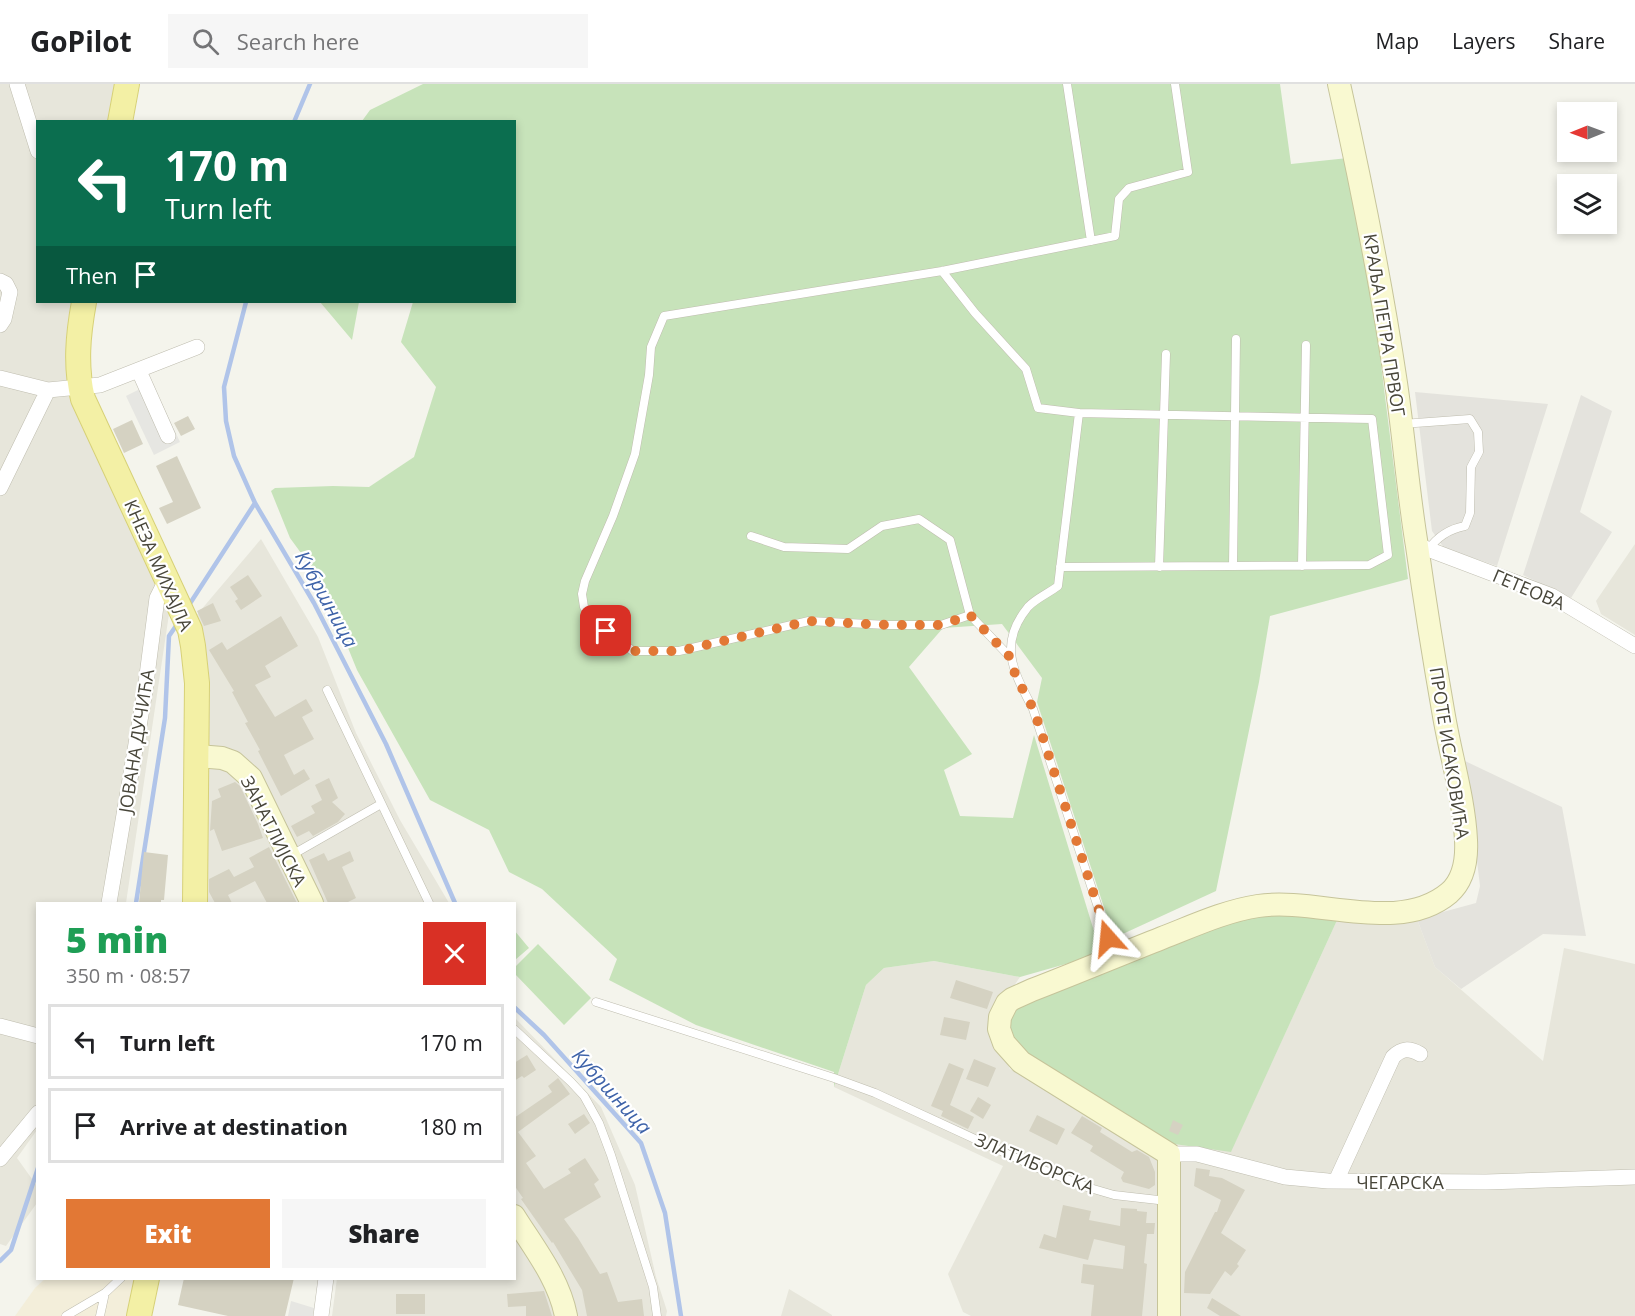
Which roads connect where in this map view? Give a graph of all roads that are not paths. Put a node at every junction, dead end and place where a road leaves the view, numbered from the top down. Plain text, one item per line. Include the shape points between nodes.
1 (17, 84) edge
2 (127, 84) edge
3 (1067, 84) edge
4 (1175, 84) edge
5 (1339, 84) edge
6 (120, 120) edge
7 (36, 145) edge
8 (1090, 242) junction
9 (942, 271) junction
10 (0, 281) edge
11 (84, 303) edge
12 (0, 325) edge
13 (1236, 339) dead end
14 (1306, 345) dead end
15 (197, 347) dead end
16 (1166, 354) dead end
17 (138, 371) junction
18 (0, 378) edge
19 (80, 387) junction
20 (48, 390) junction
21 (1079, 413) junction
22 (1165, 414) junction
23 (1236, 415) junction
24 (1304, 416) junction
25 (1402, 424) junction
26 (168, 436) dead end
27 (0, 488) edge
28 (751, 536) dead end
29 (1422, 554) junction
30 (1233, 566) junction
31 (1302, 566) junction
32 (1060, 567) junction
33 (1159, 567) junction
34 (170, 587) junction
35 (970, 615) junction
36 (1635, 646) edge
37 (1010, 657) junction
38 (327, 690) dead end
39 (198, 756) junction
40 (381, 804) junction
41 (289, 857) junction
42 (109, 902) edge
43 (195, 902) edge
44 (312, 902) edge
45 (429, 902) edge
46 (1114, 957) junction
47 (596, 1002) dead end
48 (0, 1026) edge
49 (516, 1031) edge
50 (36, 1035) edge
51 (1420, 1054) dead end
52 (36, 1115) edge
53 (1168, 1154) junction
54 (0, 1159) edge
55 (1635, 1177) edge
56 (1336, 1181) junction
57 (1168, 1202) junction
58 (516, 1219) edge
59 (119, 1280) edge
60 (147, 1280) edge
61 (326, 1280) edge
62 (105, 1293) junction
63 (66, 1316) edge
64 (100, 1316) edge
65 (139, 1316) edge
66 (321, 1316) edge
67 (566, 1316) edge
68 (657, 1316) edge
69 (1169, 1316) edge

1 - 7 street
2 - 6 main road
3 - 8 lane
4 - 8 lane via 1188,172 1129,188 1119,199 1115,237
5 - 25 street, КРАЉА ПЕТРА ПРВОГ via 1372,241
8 - 9 lane
9 - 21 lane via 1026,369 1038,408
9 - 35 lane via 664,316 651,347 634,454 582,594 592,622 633,651 680,651 809,621 941,625
10 - 12 street via 10,292
11 - 19 main road, КНЕЗА МИХАЈЛА via 78,345
13 - 23 lane
14 - 24 lane
15 - 17 street
16 - 22 lane
17 - 19 street via 100,385
17 - 26 street
18 - 20 street
19 - 20 street
19 - 34 main road, КНЕЗА МИХАЈЛА via 88,414
20 - 27 street
21 - 22 lane
21 - 32 lane
22 - 23 lane
22 - 33 lane
23 - 24 lane
23 - 30 lane
24 - 31 lane
24 - 31 lane via 1372,419 1388,555 1369,565
25 - 29 street, КРАЉА ПЕТРА ПРВОГ
25 - 29 lane via 1470,418 1478,432 1479,452 1471,468 1470,513 1465,526 1435,540
28 - 35 lane via 784,547 848,549 882,526 919,519 950,540
29 - 36 street, ГЕТЕОВА via 1552,596
29 - 46 street, ПРОТЕ ИСАКОВИЋА via 1466,841 1465,864 1453,890 1435,903 1414,910 1378,913 1284,904 1258,906 1217,916
30 - 31 lane
30 - 33 lane
32 - 33 lane
32 - 37 lane via 1058,586 1029,605 1011,634
34 - 39 main road, КНЕЗА МИХАЈЛА via 190,630 197,674
34 - 42 street, ЈОВАНА ДУЧИЋА via 158,598
35 - 37 lane
37 - 46 lane via 1034,710
38 - 40 lane
39 - 41 street, ЗАНАТЛИЈСКА via 233,762 251,778
39 - 43 main road, КНЕЗА МИХАЈЛА
40 - 41 lane
40 - 45 lane
41 - 44 street, ЗАНАТЛИЈСКА
46 - 53 street, ПРОТЕ ИСАКОВИЋА via 1012,999 1000,1017 999,1029 1004,1043 1021,1062
47 - 57 lane, ЗЛАТИБОРСКА via 834,1078 1090,1188
48 - 50 street
49 - 68 lane via 584,1096 599,1124 653,1287
51 - 56 street via 1412,1049 1400,1050 1393,1056
52 - 54 street
53 - 56 street, ЧЕГАРСКА via 1197,1154 1286,1177
53 - 57 street
55 - 56 street, ЧЕГАРСКА via 1486,1182
57 - 69 street
58 - 67 street via 550,1271
59 - 62 lane
60 - 65 main road
61 - 66 street
62 - 63 lane
62 - 64 lane

